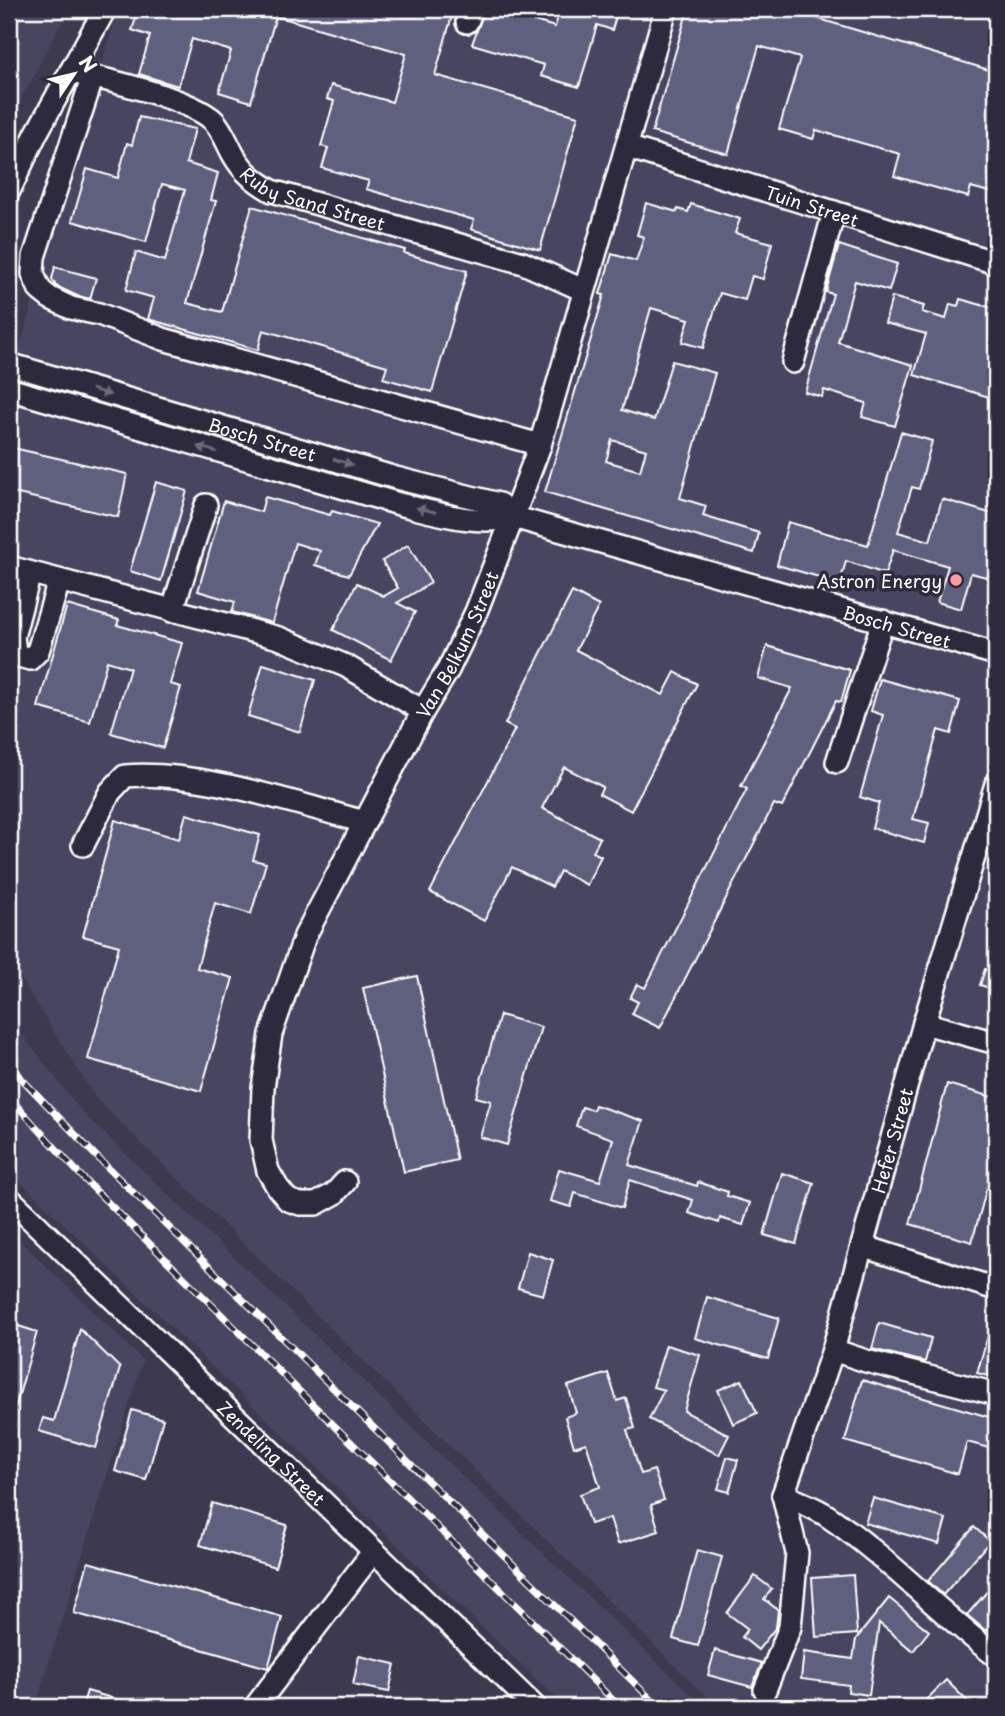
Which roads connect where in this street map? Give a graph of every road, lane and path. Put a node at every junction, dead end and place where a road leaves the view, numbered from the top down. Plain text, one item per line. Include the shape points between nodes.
1 (105, 9) edge
2 (666, 9) edge
3 (70, 72) junction
4 (93, 76) junction
5 (627, 147) junction
6 (9, 191) edge
7 (834, 212) junction
8 (996, 262) edge
9 (583, 290) junction
10 (793, 362) dead end
11 (9, 364) edge
12 (9, 389) edge
13 (540, 445) junction
14 (206, 505) dead end
15 (513, 517) junction
16 (9, 567) edge
17 (30, 573) junction
18 (59, 581) junction
19 (172, 611) junction
20 (883, 621) junction
21 (996, 654) edge
22 (423, 710) junction
23 (837, 762) dead end
24 (996, 784) edge
25 (365, 822) junction
26 (83, 845) dead end
27 (924, 1023) junction
28 (996, 1043) edge
29 (345, 1182) dead end
30 (9, 1198) edge
31 (862, 1246) junction
32 (996, 1289) edge
33 (833, 1350) junction
34 (996, 1394) edge
35 (783, 1494) junction
36 (373, 1552) junction
37 (996, 1656) edge
38 (765, 1690) dead end
39 (255, 1707) edge
40 (536, 1707) edge

1 - 3 street
2 - 5 street, Van Belkum Street
3 - 4 street, Ruby Sand Street
3 - 6 street
4 - 9 street, Ruby Sand Street via 178,102 213,120 252,180 272,191 523,263
4 - 13 street via 34,257 33,274 40,290 71,308 163,339
5 - 7 street, Tuin Street
5 - 9 street, Van Belkum Street
7 - 8 street, Tuin Street
7 - 10 street
9 - 13 street, Van Belkum Street
11 -> 15 street, Bosch Street via 499,504
15 -> 12 street, Bosch Street via 494,522 399,504
13 - 15 street, Van Belkum Street
14 - 19 street
15 - 20 street, Bosch Street
15 - 22 street, Van Belkum Street via 476,612
16 - 17 street
17 - 18 street
17 - 18 street via 13,637 15,652 24,659 38,650
18 - 19 street
19 - 22 street via 318,652
20 - 21 street, Bosch Street
20 - 23 street
22 - 25 street, Van Belkum Street
24 - 27 street, Hefer Street
25 - 26 street via 240,789 151,774 125,776 110,792
25 - 29 street, Van Belkum Street via 305,936 271,1034 263,1088 261,1140 268,1171 278,1188 288,1199 316,1204
27 - 28 street
27 - 31 street, Hefer Street
30 - 36 street, Zendeling Street
31 - 32 street
31 - 33 street, Hefer Street
33 - 34 street
33 - 35 street, Hefer Street
35 - 37 street via 825,1514
35 - 38 street via 797,1553 790,1627
36 - 39 street
36 - 40 street, Zendeling Street

